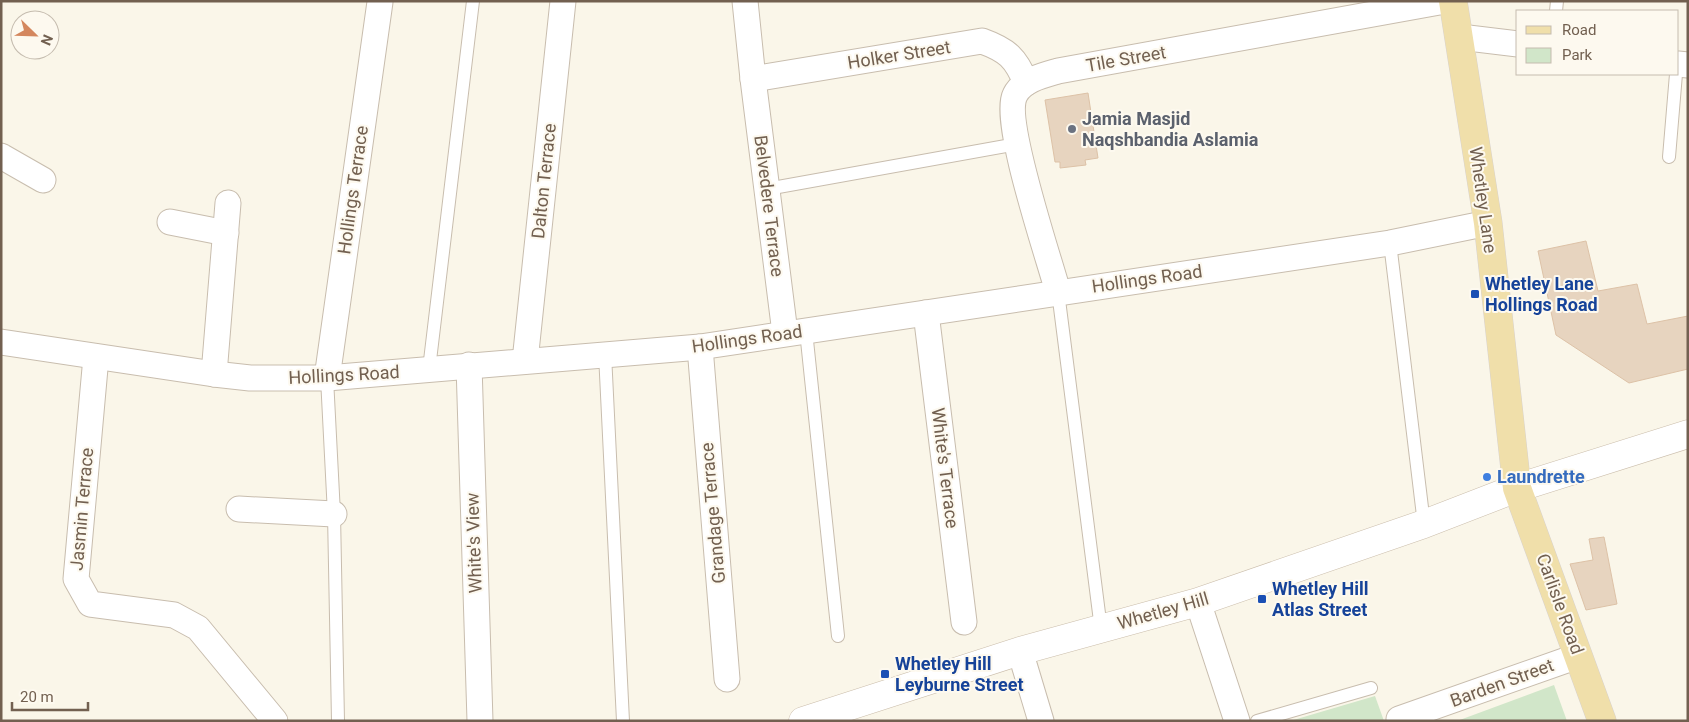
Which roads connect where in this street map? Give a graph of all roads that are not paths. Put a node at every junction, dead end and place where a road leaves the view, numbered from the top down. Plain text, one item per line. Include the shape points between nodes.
1 (384, 1) edge
2 (474, 1) edge
3 (564, 1) edge
4 (746, 1) edge
5 (1445, 1) edge
6 (1453, 1) edge
7 (380, 2) edge
8 (1460, 37) junction
9 (1516, 44) edge
10 (1676, 75) edge
11 (753, 79) junction
12 (1026, 83) junction
13 (1017, 144) junction
14 (1, 156) edge
15 (1669, 157) dead end
16 (44, 180) dead end
17 (767, 188) junction
18 (228, 203) dead end
19 (170, 222) dead end
20 (1488, 224) junction
21 (226, 233) junction
22 (1390, 243) junction
23 (1058, 292) junction
24 (926, 313) junction
25 (795, 332) junction
26 (1, 342) edge
27 (700, 347) junction
28 (604, 354) junction
29 (96, 357) junction
30 (525, 361) junction
31 (469, 365) junction
32 (429, 369) junction
33 (214, 374) junction
34 (326, 378) junction
35 (1688, 434) edge
36 (1518, 488) junction
37 (239, 509) dead end
38 (334, 514) junction
39 (1424, 524) junction
40 (1198, 602) junction
41 (964, 622) dead end
42 (1101, 629) junction
43 (838, 636) dead end
44 (1020, 651) junction
45 (1578, 656) junction
46 (727, 679) dead end
47 (1371, 688) dead end
48 (815, 719) edge
49 (1398, 720) dead end
50 (276, 721) edge
51 (338, 721) edge
52 (480, 721) edge
53 (623, 721) edge
54 (1041, 721) edge
55 (1237, 721) edge
56 (1257, 721) edge
57 (1602, 721) edge

1 - 7 lane
2 - 32 lane
3 - 30 street, Dalton Terrace
4 - 11 street, Belvedere Terrace
5 - 12 street, Tile Street via 1058,71
6 - 8 main road, Whetley Lane
7 - 34 street, Hollings Terrace
8 - 9 street
8 - 20 main road, Whetley Lane
10 - 15 lane
11 - 12 street, Holker Street via 982,41 1001,48 1018,64
11 - 17 street, Belvedere Terrace
12 - 13 street via 1015,94 1012,116
13 - 17 lane
13 - 23 street
14 - 16 street
17 - 25 street, Belvedere Terrace
18 - 21 street
19 - 21 street
20 - 22 street, Hollings Road
20 - 36 main road, Whetley Lane
21 - 33 street
22 - 23 street, Hollings Road
22 - 39 lane
23 - 24 street, Hollings Road
23 - 42 lane
24 - 25 street, Hollings Road
24 - 41 street, White's Terrace
25 - 27 street, Hollings Road
25 - 43 lane
26 - 29 street, Hollings Road
27 - 28 street, Hollings Road
27 - 46 street, Grandage Terrace
28 - 30 street, Hollings Road
28 - 53 lane
29 - 33 street, Hollings Road
29 - 50 street, Jasmin Terrace via 76,579 90,604 174,615 198,628
30 - 31 street, Hollings Road
31 - 32 street, Hollings Road
31 - 52 street, White's View
32 - 34 street, Hollings Road
33 - 34 street, Hollings Road via 250,378
34 - 38 lane
35 - 36 main road, Whetley Hill
36 - 39 main road, Whetley Hill
36 - 45 main road, Carlisle Road
37 - 38 street
38 - 51 lane
39 - 40 main road, Whetley Hill
40 - 42 main road, Whetley Hill
40 - 55 street
42 - 44 main road, Whetley Hill
44 - 48 main road, Whetley Hill
44 - 54 street
45 - 49 street, Barden Street
45 - 57 main road, Carlisle Road
47 - 56 lane

